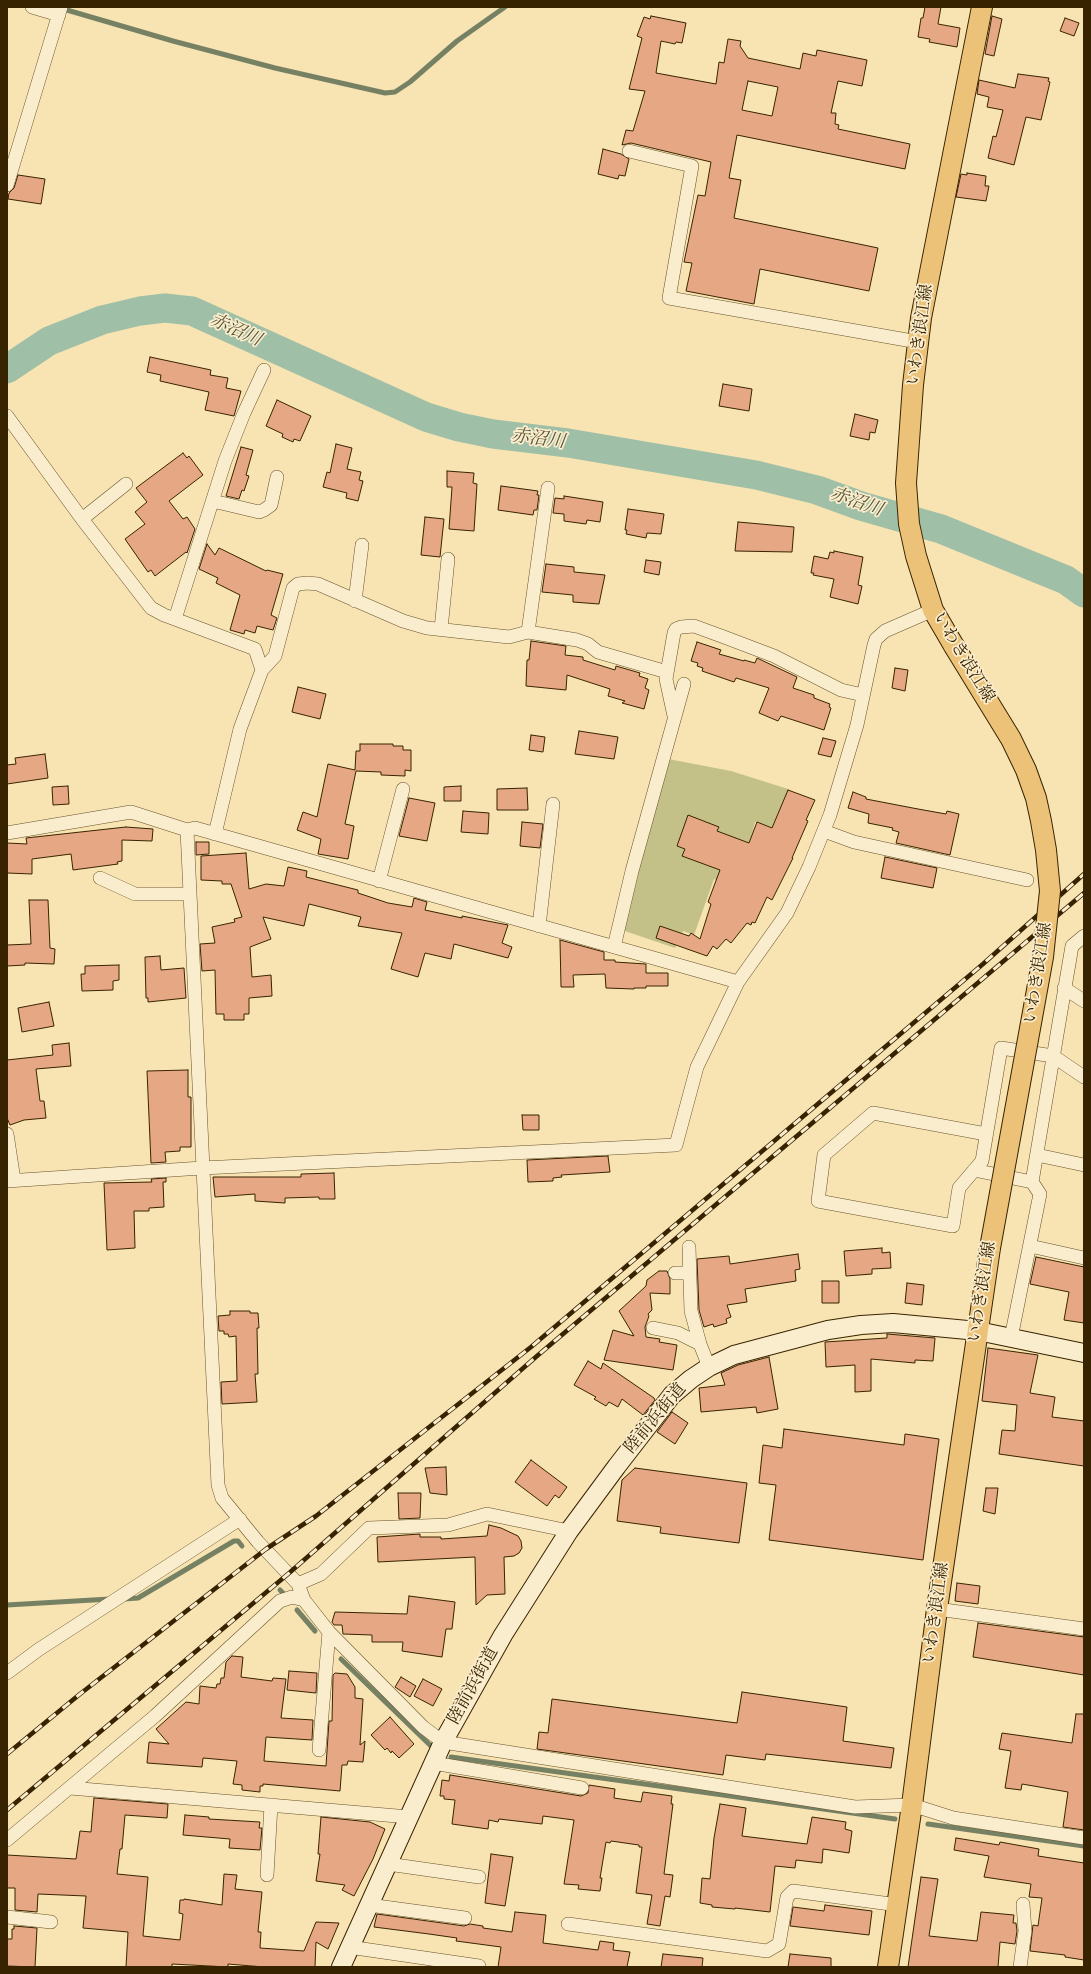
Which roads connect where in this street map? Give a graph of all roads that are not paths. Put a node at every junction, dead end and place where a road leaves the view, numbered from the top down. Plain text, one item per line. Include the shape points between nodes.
1 (32, 7) edge
2 (982, 7) edge
3 (60, 11) edge
4 (629, 151) dead end
5 (7, 185) edge
6 (918, 342) junction
7 (264, 370) dead end
8 (8, 417) edge
9 (277, 477) dead end
10 (126, 484) dead end
11 (548, 488) dead end
12 (212, 504) junction
13 (82, 519) junction
14 (362, 545) dead end
15 (448, 559) dead end
16 (355, 601) junction
17 (933, 610) junction
18 (175, 619) junction
19 (441, 629) junction
20 (528, 632) junction
21 (262, 670) junction
22 (667, 672) junction
23 (684, 684) dead end
24 (863, 695) junction
25 (674, 716) junction
26 (404, 788) dead end
27 (553, 804) dead end
28 (187, 830) junction
29 (824, 831) junction
30 (7, 833) edge
31 (215, 834) junction
32 (100, 878) dead end
33 (1027, 880) dead end
34 (379, 881) junction
35 (189, 894) junction
36 (540, 926) junction
37 (1084, 936) edge
38 (614, 947) junction
39 (738, 982) junction
40 (1064, 988) junction
41 (1084, 1001) edge
42 (1053, 1056) junction
43 (1084, 1077) edge
44 (7, 1134) edge
45 (986, 1134) junction
46 (1037, 1155) junction
47 (1084, 1165) edge
48 (202, 1168) junction
49 (974, 1170) junction
50 (10, 1180) edge
51 (1032, 1182) junction
52 (1030, 1246) junction
53 (689, 1247) dead end
54 (1084, 1258) edge
55 (653, 1328) dead end
56 (978, 1330) junction
57 (1011, 1338) junction
58 (700, 1344) junction
59 (1084, 1353) edge
60 (709, 1367) junction
61 (240, 1519) junction
62 (569, 1531) junction
63 (298, 1584) junction
64 (304, 1600) junction
65 (937, 1609) junction
66 (1084, 1629) edge
67 (329, 1632) junction
68 (7, 1673) edge
69 (443, 1742) junction
70 (319, 1750) dead end
71 (433, 1763) junction
72 (70, 1788) junction
73 (582, 1788) dead end
74 (271, 1805) junction
75 (912, 1805) junction
76 (409, 1817) junction
77 (1084, 1838) edge
78 (7, 1840) edge
79 (388, 1864) junction
80 (267, 1875) dead end
81 (479, 1877) dead end
82 (369, 1904) junction
83 (1023, 1904) dead end
84 (898, 1905) junction
85 (7, 1917) edge
86 (465, 1918) dead end
87 (51, 1922) dead end
88 (568, 1924) dead end
89 (349, 1947) junction
90 (479, 1966) edge
91 (341, 1967) edge
92 (888, 1967) edge
93 (1020, 1967) edge

1 - 3 street
2 - 6 main road, いわき浪江線
3 - 5 street
4 - 6 street via 692,166 669,298
6 - 17 main road, いわき浪江線 via 906,483 909,524
7 - 12 street via 241,420
8 - 13 street
9 - 12 street via 270,505 264,510 259,512 217,502
10 - 13 street
11 - 20 street
12 - 18 street
13 - 18 street via 144,601 151,608
14 - 16 street
15 - 19 street
16 - 19 street via 404,621
16 - 21 street via 318,584 298,584 292,588 276,656
17 - 24 street via 885,631 876,639 870,654
17 - 56 main road, いわき浪江線, bridge via 1019,753 1036,798 1046,850 1050,891 1043,957 990,1248
18 - 21 street via 255,649
19 - 20 street via 509,637
20 - 22 street via 576,640 588,644 598,652
21 - 31 street via 240,729
22 - 24 street via 676,629 694,626 774,656 841,690
22 - 25 street via 666,679
23 - 25 street
24 - 29 street via 857,725
25 - 38 street
26 - 34 street
27 - 36 street
28 - 30 street via 131,812
28 - 31 street via 195,828
28 - 35 street
29 - 33 street via 854,842
29 - 39 street via 787,913
31 - 34 street
32 - 35 street via 135,894
34 - 36 street
35 - 48 street
36 - 38 street
37 - 40 street via 1072,946
38 - 39 street
39 - 48 street via 697,1067 676,1145
40 - 41 street
40 - 42 street
42 - 43 street
42 - 45 street via 1001,1048
42 - 46 street
44 - 50 street
45 - 49 street via 982,1161
45 - 49 street via 873,1113 824,1155 818,1201 954,1226 959,1188
46 - 47 street
46 - 51 street
48 - 50 street
48 - 61 street via 218,1485 222,1498
49 - 51 street
51 - 52 street via 1040,1194
52 - 54 street
52 - 57 street
53 - 58 street via 684,1273
55 - 58 street via 678,1333
56 - 57 street, 陸前浜街道
56 - 60 street, 陸前浜街道 via 893,1323 861,1325 766,1345 734,1355
56 - 65 main road, いわき浪江線
57 - 59 street, 陸前浜街道
58 - 60 street
60 - 62 street, 陸前浜街道 via 672,1394
61 - 63 street
61 - 68 street via 38,1650
62 - 63 street via 487,1514 448,1525 369,1528 321,1574
62 - 69 street, 陸前浜街道 via 503,1635
63 - 64 street
64 - 67 street
64 - 72 street via 292,1597 280,1601 155,1716
65 - 66 street
65 - 75 main road, いわき浪江線
67 - 69 street via 423,1727
67 - 70 street
69 - 71 street, 陸前浜街道
69 - 75 street via 855,1807
71 - 73 street
71 - 76 street, 陸前浜街道
72 - 74 street
72 - 78 street
74 - 76 street
74 - 80 street
75 - 77 street via 953,1818
75 - 84 main road, いわき浪江線
76 - 79 street, 陸前浜街道
79 - 81 street
79 - 82 street, 陸前浜街道
82 - 86 street
82 - 89 street, 陸前浜街道
83 - 93 street via 1025,1931
84 - 88 street via 793,1891 787,1897 779,1944 767,1951
84 - 92 main road, いわき浪江線
85 - 87 street
89 - 90 street
89 - 91 street, 陸前浜街道

